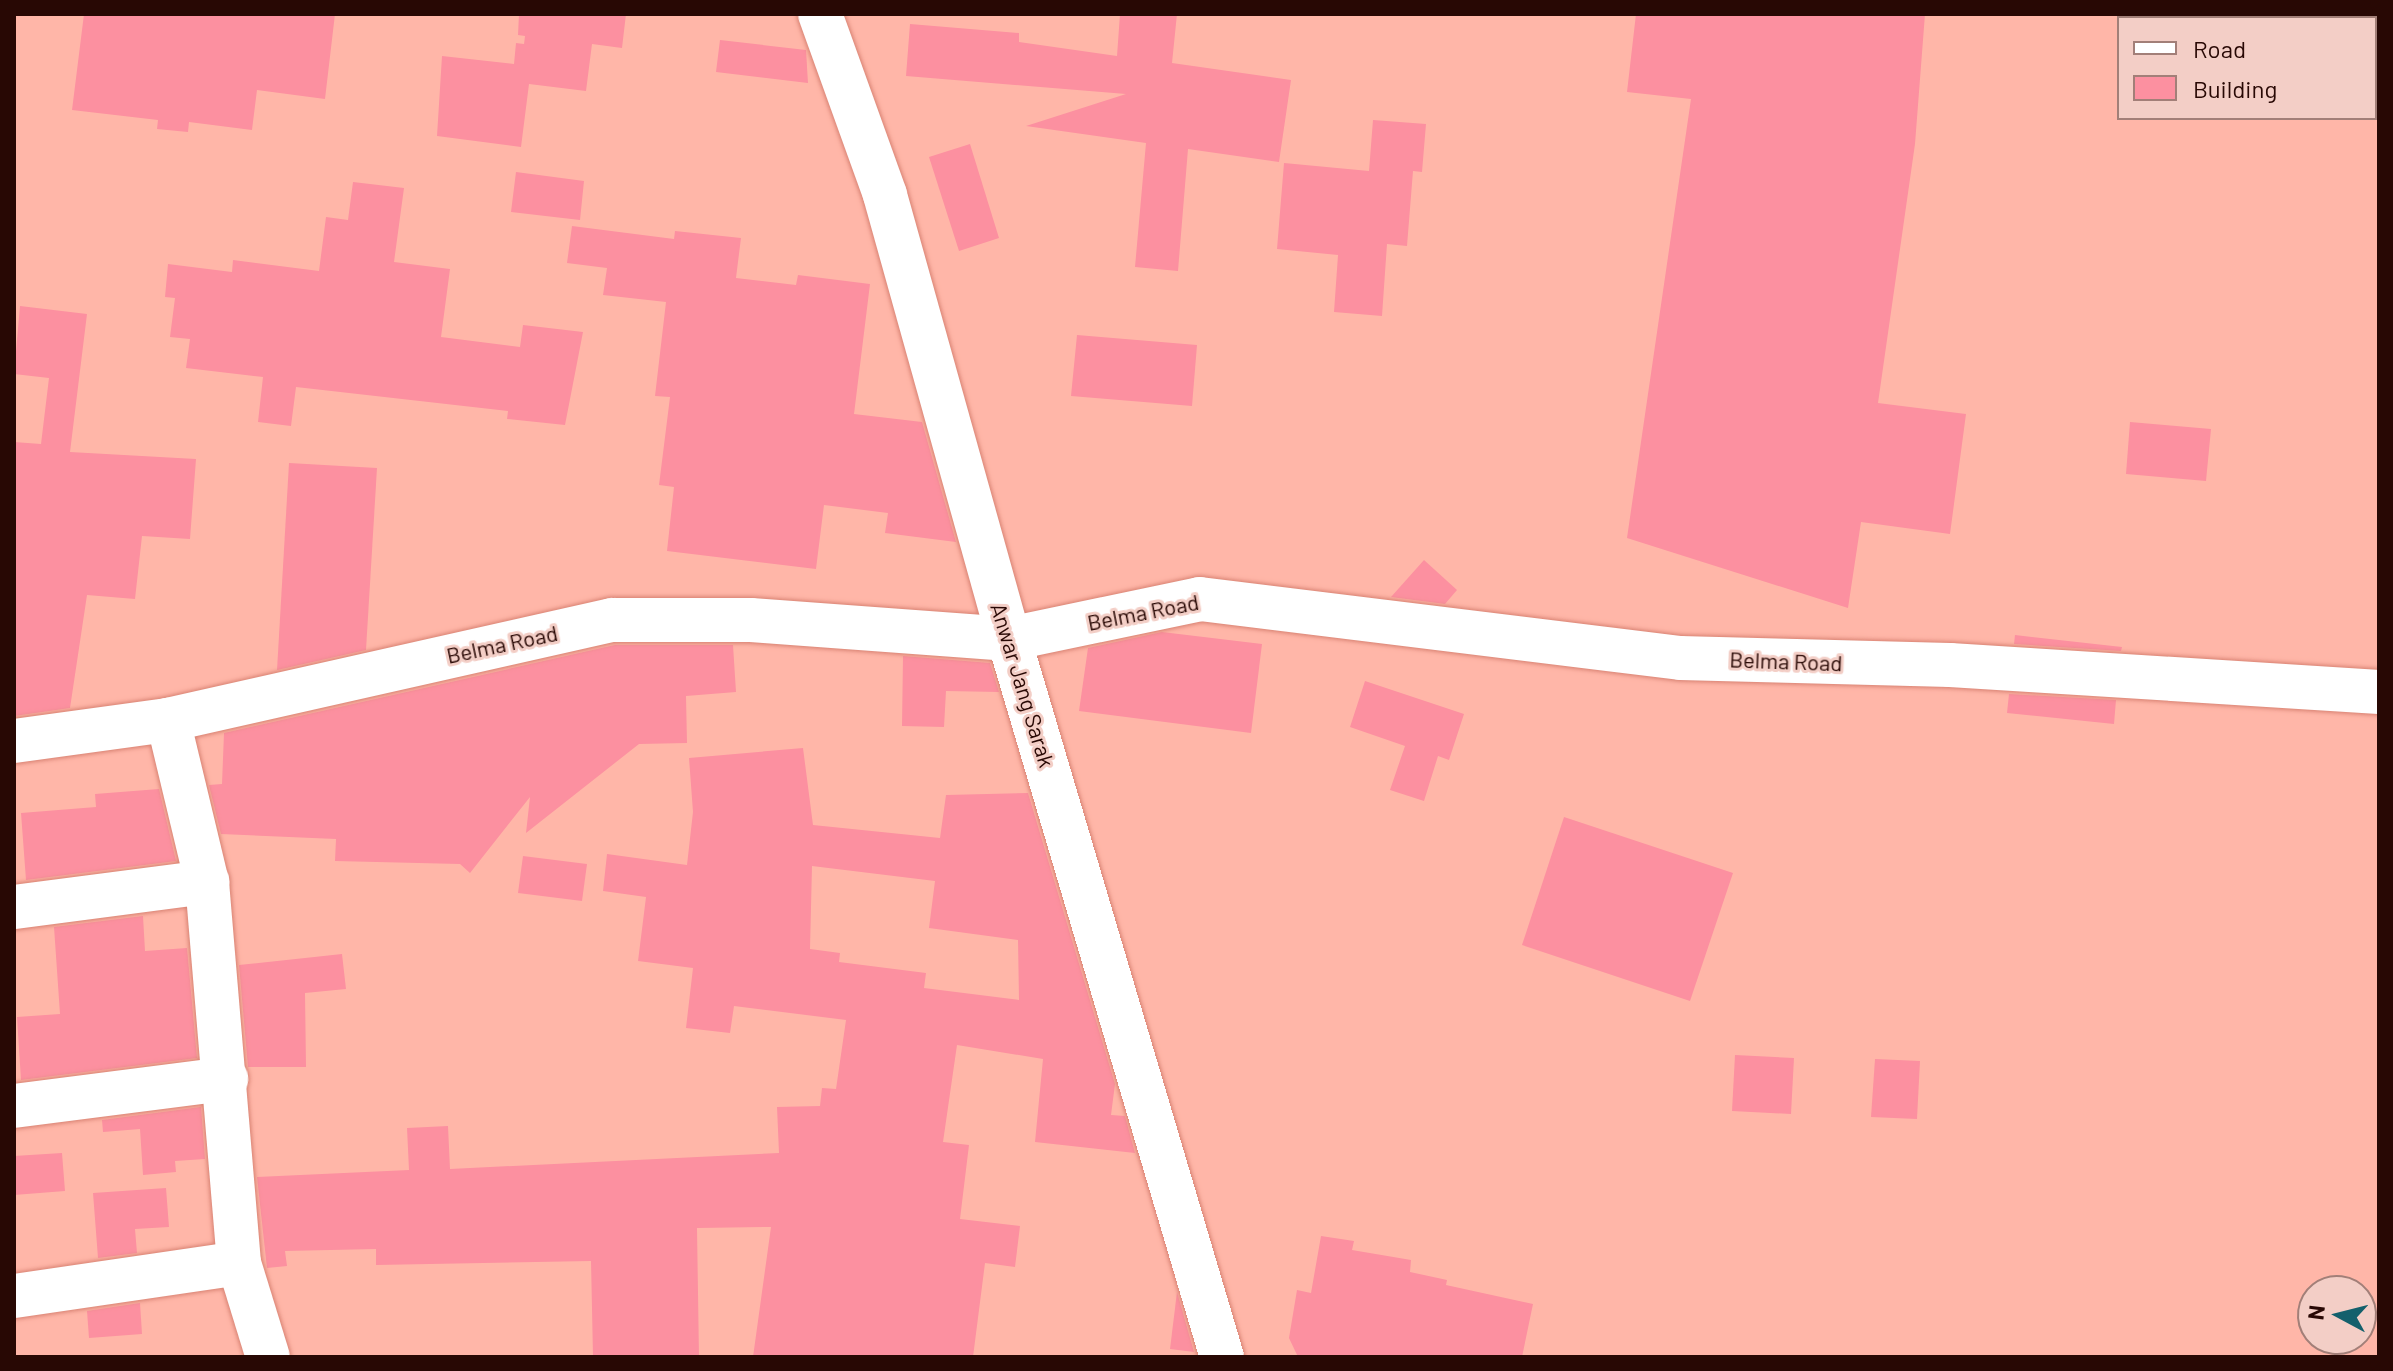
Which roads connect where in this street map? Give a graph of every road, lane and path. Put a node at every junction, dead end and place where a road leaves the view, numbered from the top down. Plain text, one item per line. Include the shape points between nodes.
1 (820, 14) edge
2 (1009, 639) junction
3 (2379, 692) edge
4 (168, 720) junction
5 (14, 741) edge
6 (207, 882) junction
7 (14, 907) edge
8 (226, 1079) junction
9 (14, 1106) edge
10 (239, 1263) junction
11 (14, 1296) edge
12 (257, 1355) edge
13 (1222, 1357) edge

1 - 2 street, Anwar Jang Sarak via 885,195
2 - 3 street, Belma Road via 1200,599 1680,658 1950,665
2 - 4 street, Belma Road via 751,620 612,620
2 - 13 street, Anwar Jang Sarak
4 - 5 street, Belma Road
4 - 6 street
6 - 7 street
6 - 8 street
8 - 9 street
8 - 10 street
10 - 11 street
10 - 12 street

